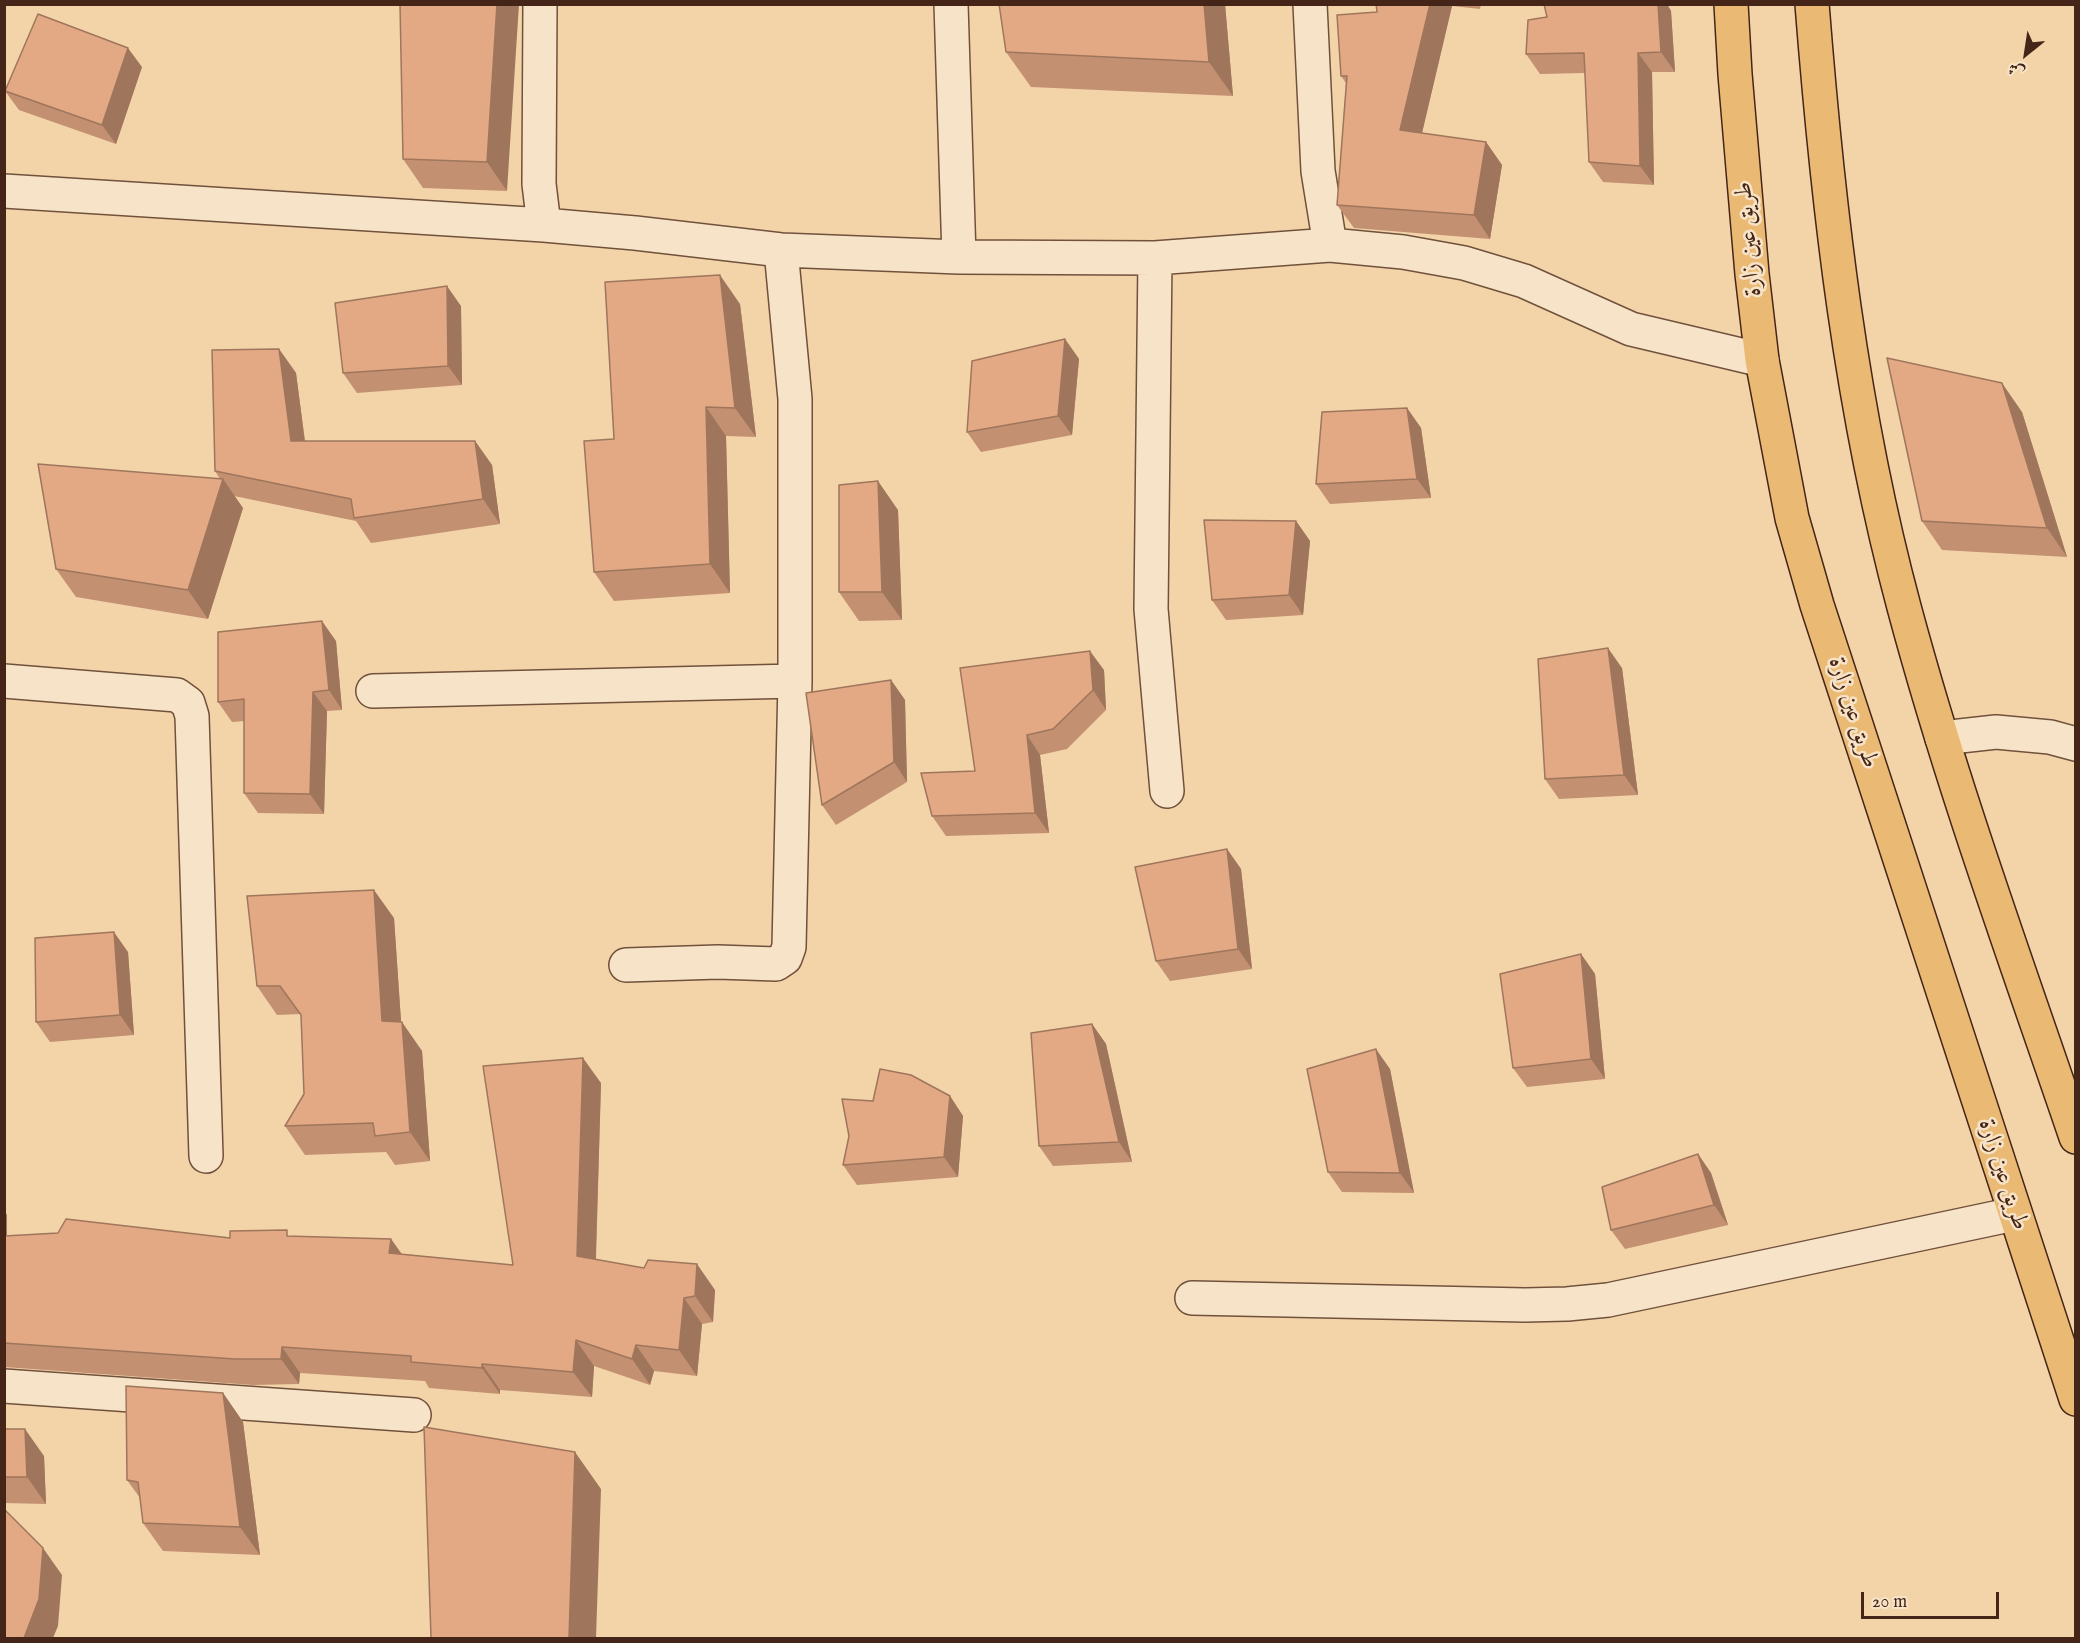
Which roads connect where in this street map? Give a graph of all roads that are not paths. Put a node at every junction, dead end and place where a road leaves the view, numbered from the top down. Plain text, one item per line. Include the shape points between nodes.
1 (540, 4) edge
2 (951, 4) edge
3 (1310, 4) edge
4 (1731, 4) edge
5 (1812, 4) edge
6 (4, 191) edge
7 (544, 225) junction
8 (1330, 245) junction
9 (781, 250) junction
10 (959, 257) junction
11 (1155, 258) junction
12 (1762, 360) junction
13 (4, 681) edge
14 (795, 681) junction
15 (373, 691) dead end
16 (1942, 738) junction
17 (2076, 744) edge
18 (1167, 791) dead end
19 (626, 964) dead end
20 (2076, 1137) edge
21 (206, 1156) dead end
22 (2014, 1214) junction
23 (1192, 1298) dead end
24 (4, 1386) edge
25 (2076, 1399) edge
26 (414, 1414) dead end

1 - 7 street via 539,184
2 - 10 street
3 - 8 street via 1317,171
4 - 12 main road, طريق عين زارة
5 - 16 main road via 1834,238 1852,361 1903,606
6 - 7 street
7 - 9 street
8 - 11 street
8 - 12 street via 1464,263 1524,282 1631,329
9 - 10 street
9 - 14 street via 795,399
10 - 11 street
11 - 18 street via 1151,609
12 - 22 main road, طريق عين زارة via 1792,518 1817,605
13 - 21 street via 177,695 188,703 192,716
14 - 15 street
14 - 19 street via 789,947 785,958 776,964
16 - 17 street via 1996,732 2050,737
16 - 20 main road
22 - 23 street via 1608,1300 1513,1305
22 - 25 main road, طريق عين زارة
24 - 26 street

